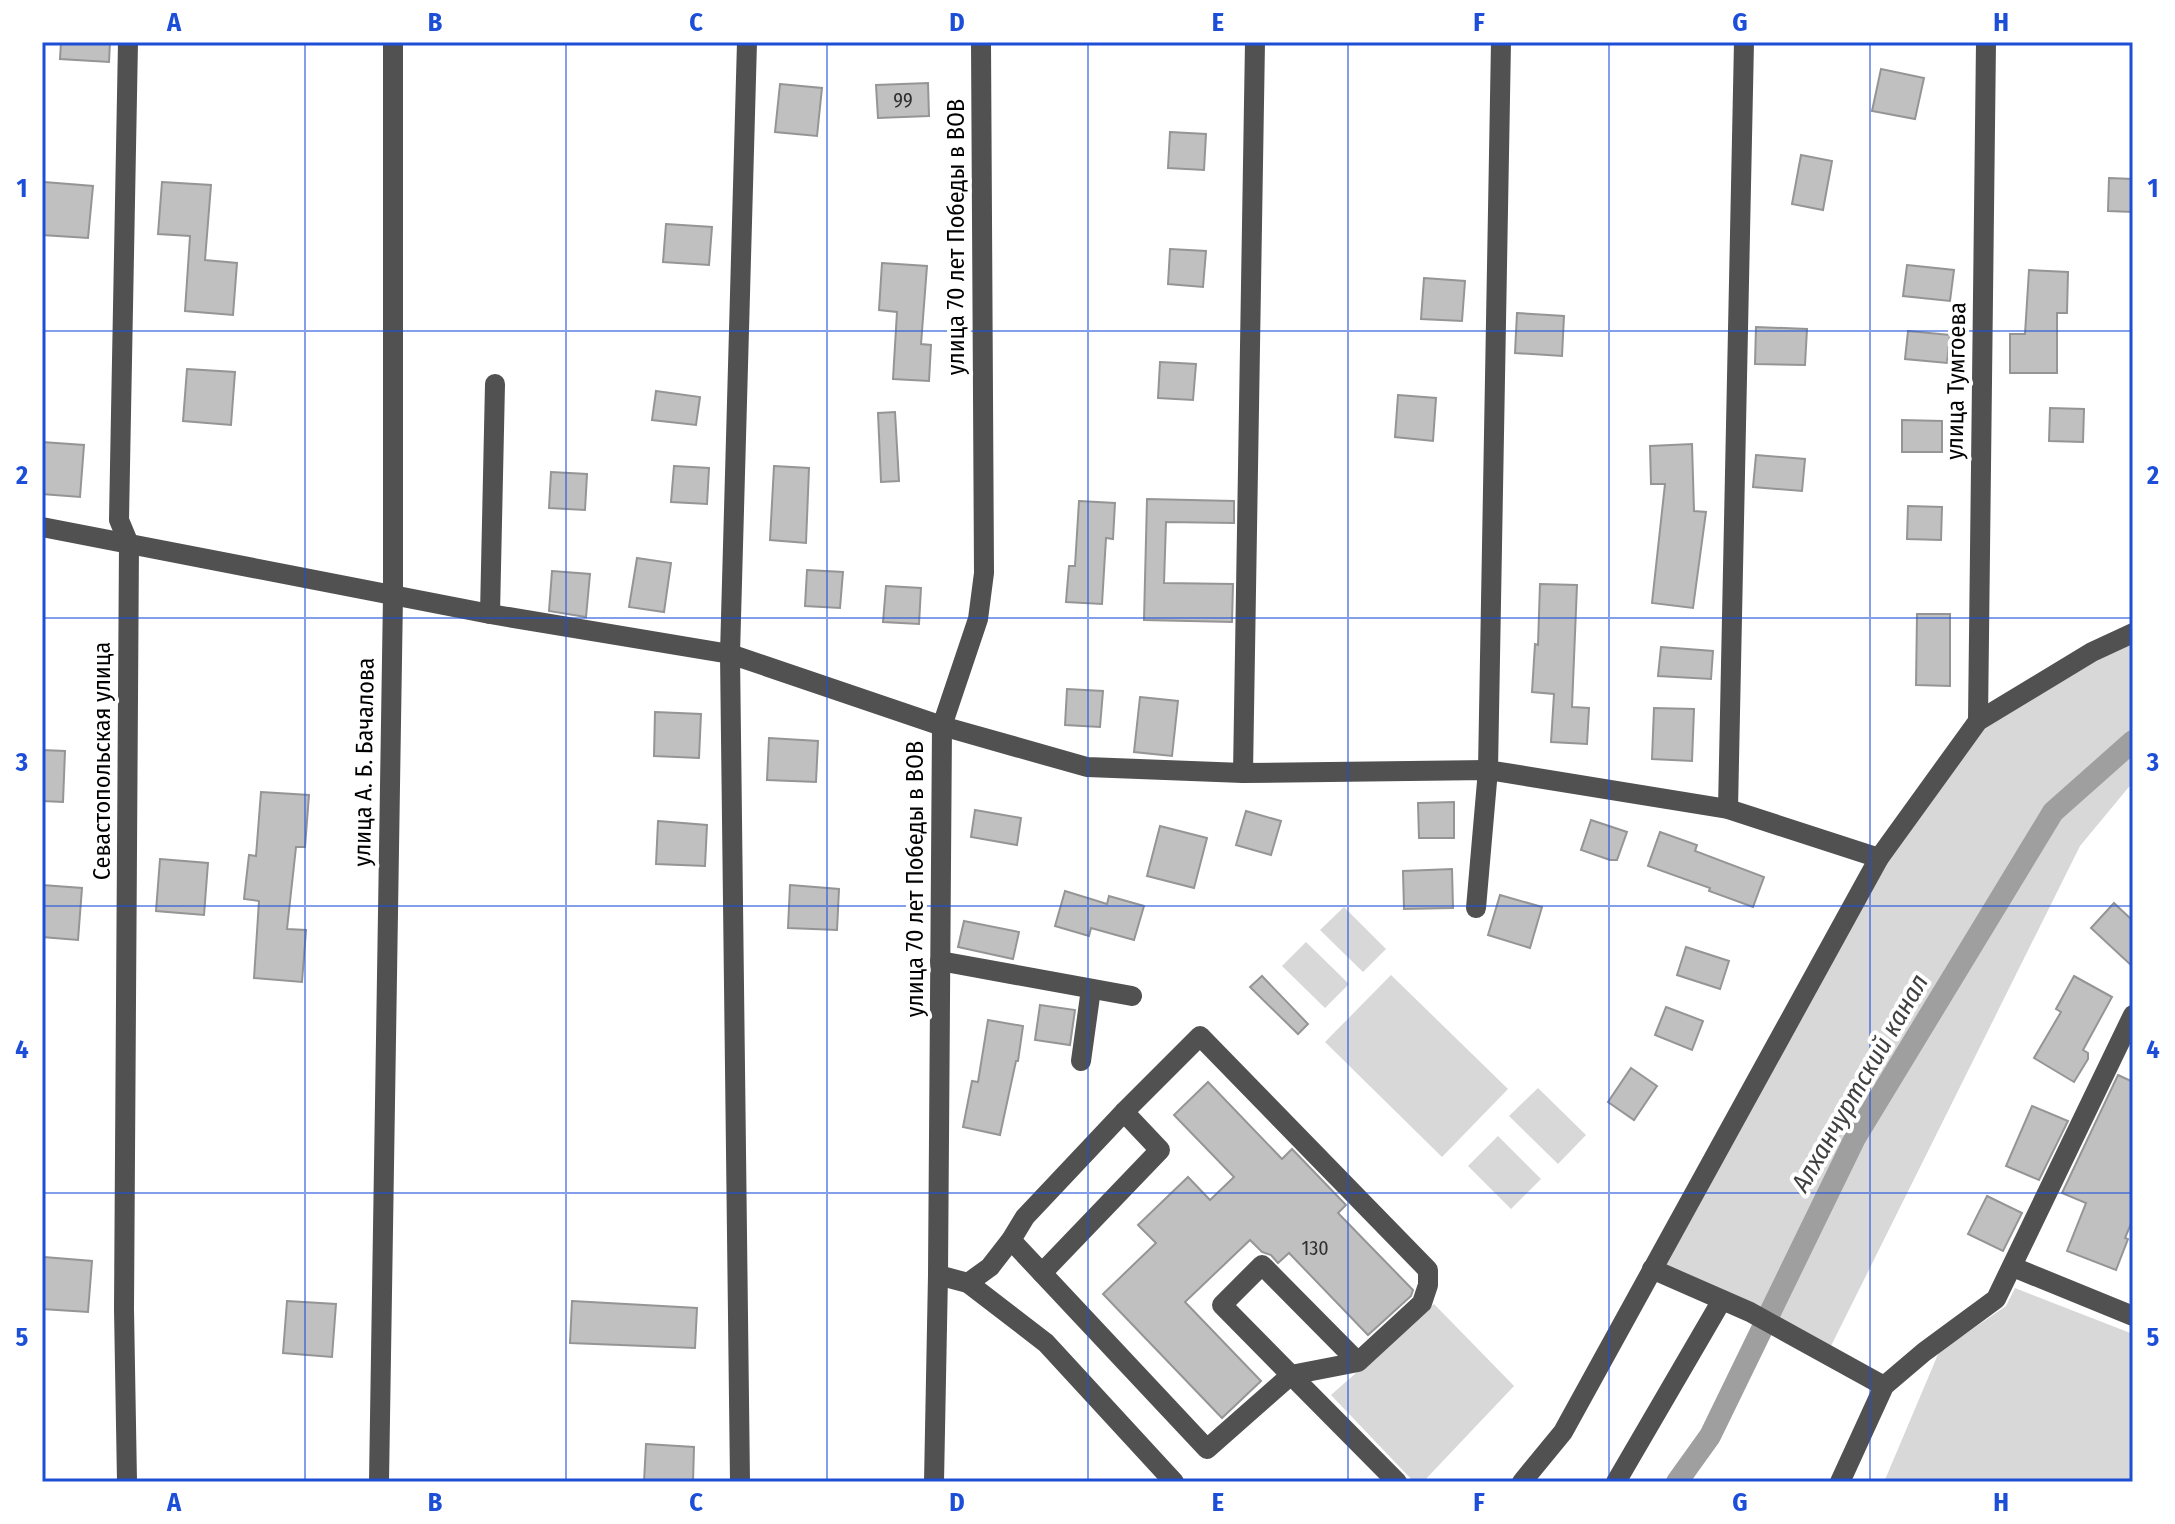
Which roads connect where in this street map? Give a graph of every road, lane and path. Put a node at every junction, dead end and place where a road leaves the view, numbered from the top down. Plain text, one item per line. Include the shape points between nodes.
1 (128, 42) edge
2 (393, 42) edge
3 (747, 42) edge
4 (981, 42) edge
5 (1255, 42) edge
6 (1501, 42) edge
7 (1744, 42) edge
8 (1986, 42) edge
9 (495, 384) dead end
10 (42, 527) edge
11 (129, 544) junction
12 (393, 596) junction
13 (490, 614) junction
14 (2133, 633) edge
15 (730, 654) junction
16 (1978, 721) junction
17 (942, 726) junction
18 (1488, 770) junction
19 (1243, 773) junction
20 (1728, 809) junction
21 (1879, 858) junction
22 (1476, 908) dead end
23 (940, 961) junction
24 (1091, 989) junction
25 (1132, 996) dead end
26 (2133, 1015) edge
27 (2125, 1047) edge
28 (1081, 1061) dead end
29 (1124, 1112) junction
30 (1011, 1240) junction
31 (2013, 1267) junction
32 (1652, 1269) junction
33 (1042, 1273) junction
34 (938, 1275) junction
35 (968, 1283) junction
36 (1722, 1300) junction
37 (2133, 1316) edge
38 (1358, 1362) junction
39 (1291, 1375) junction
40 (1884, 1386) junction
41 (127, 1482) edge
42 (379, 1482) edge
43 (740, 1482) edge
44 (934, 1482) edge
45 (1174, 1482) edge
46 (1397, 1482) edge
47 (1522, 1482) edge
48 (1616, 1482) edge
49 (1840, 1482) edge

1 - 11 street, Севастопольская улица via 119,520
2 - 12 street, улица А. Б. Бачалова
3 - 15 street
4 - 17 street, улица 70 лет Победы в ВОВ via 984,573 978,619
5 - 19 street
6 - 18 street
7 - 20 street
8 - 16 street, улица Тумгоева
9 - 13 street
10 - 11 street
11 - 12 street
11 - 41 street, Севастопольская улица
12 - 13 street
12 - 42 street, улица А. Б. Бачалова
13 - 15 street
14 - 16 street
15 - 17 street
15 - 43 street
16 - 21 street
17 - 19 street via 1087,767
17 - 23 street, улица 70 лет Победы в ВОВ
18 - 19 street
18 - 20 street
18 - 22 street
20 - 21 street
21 - 32 street
23 - 24 street
23 - 34 street, улица 70 лет Победы в ВОВ
24 - 25 street
24 - 28 street
26 - 27 street
27 - 31 street
29 - 30 street via 1025,1217
29 - 33 street via 1160,1150
29 - 38 street via 1200,1036 1428,1270 1422,1303
30 - 33 street
30 - 35 street via 990,1267
31 - 37 street
31 - 40 street via 1996,1299
32 - 36 street
32 - 47 street via 1563,1432
33 - 39 street via 1207,1449
34 - 35 street
34 - 44 street, улица 70 лет Победы в ВОВ
35 - 45 street via 1046,1343
36 - 40 street
36 - 48 street
38 - 39 street
38 - 39 street via 1262,1265 1222,1305
39 - 46 street
40 - 49 street

